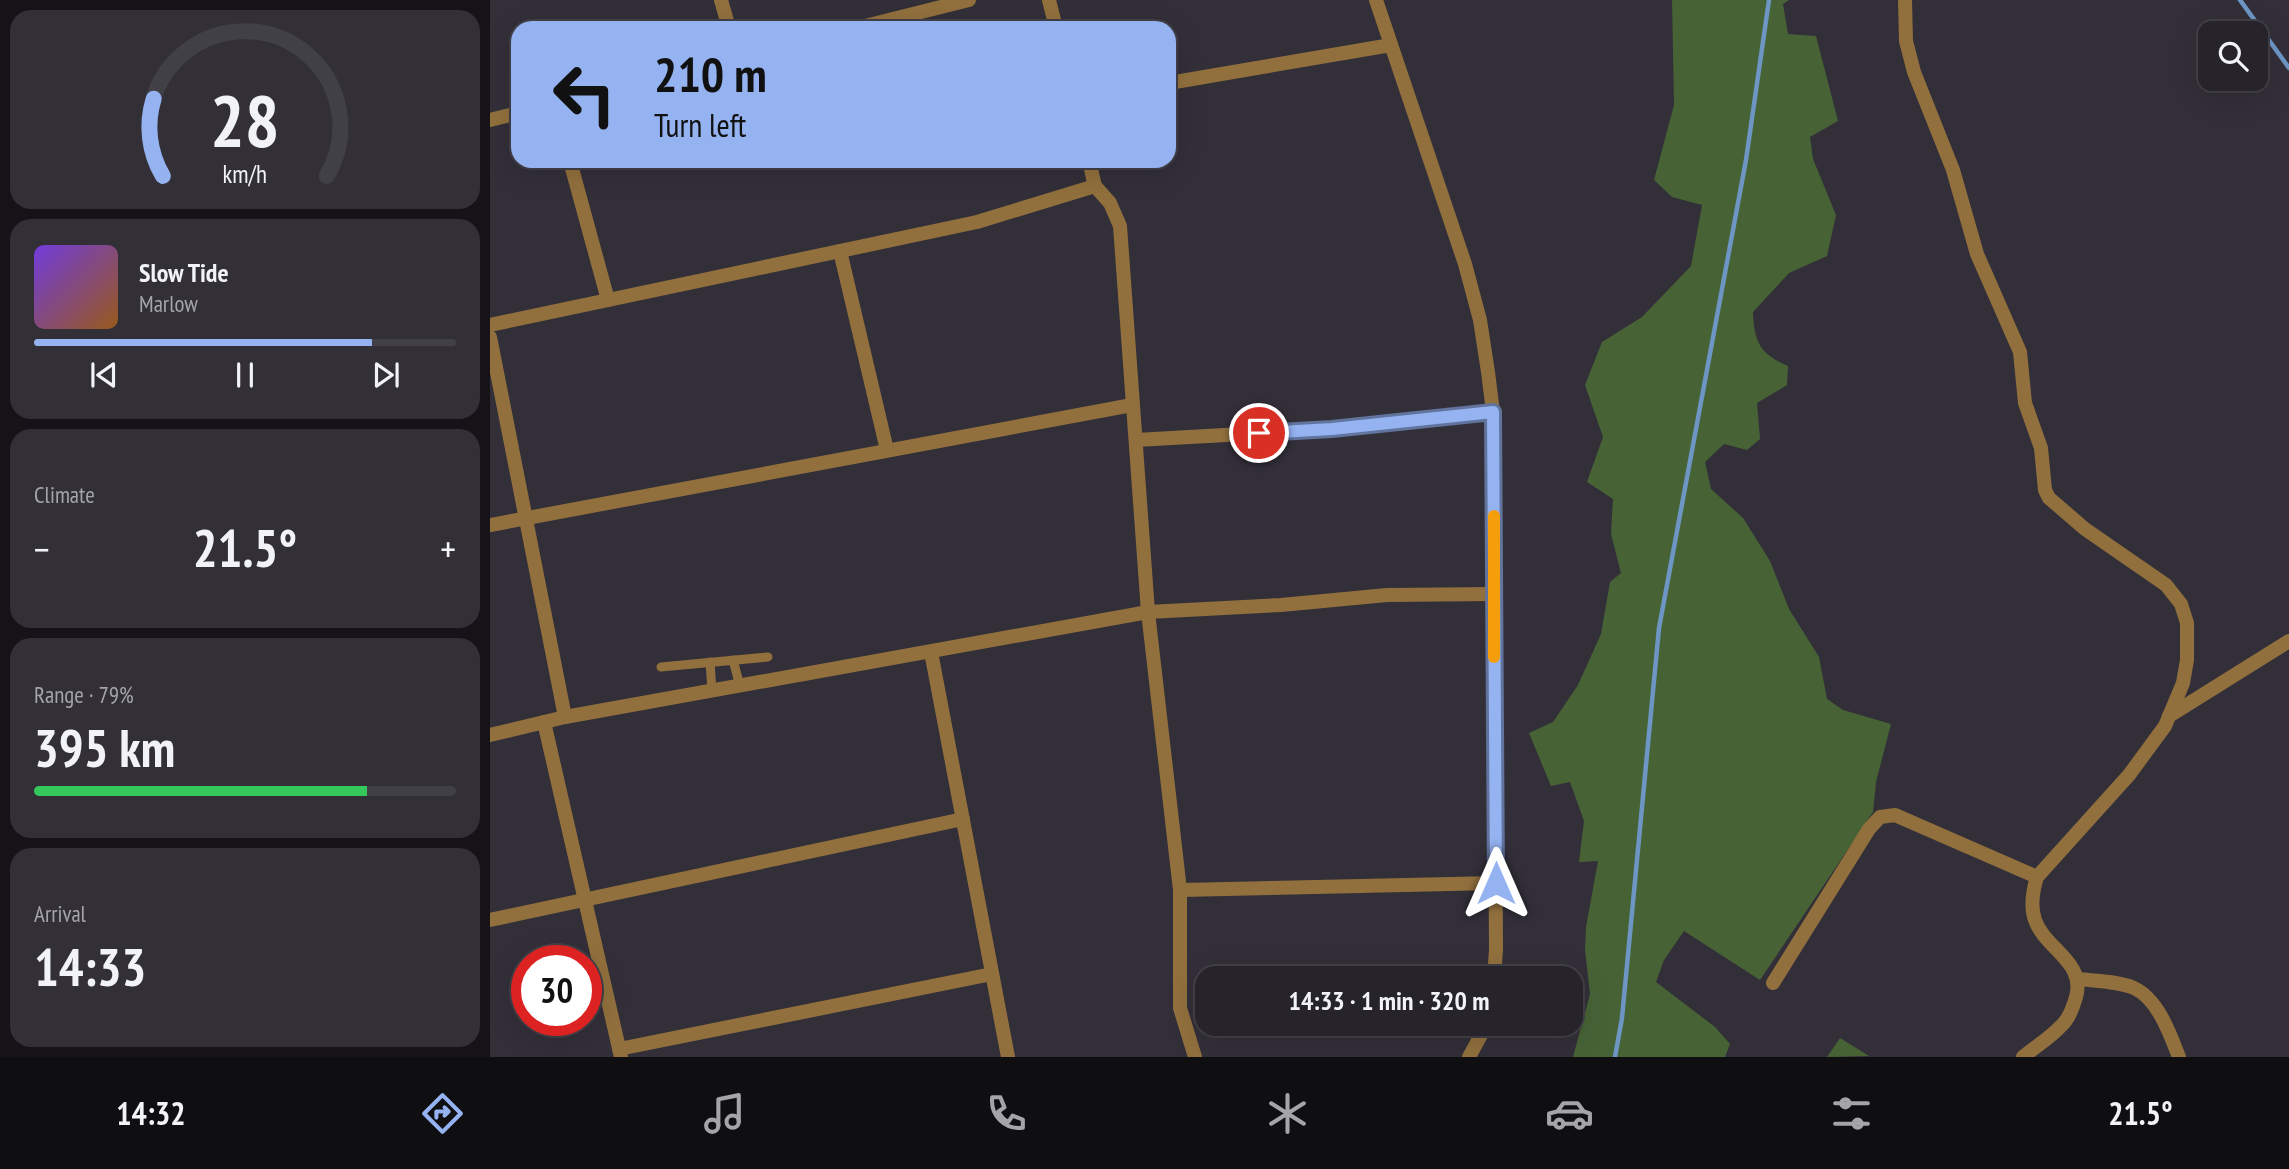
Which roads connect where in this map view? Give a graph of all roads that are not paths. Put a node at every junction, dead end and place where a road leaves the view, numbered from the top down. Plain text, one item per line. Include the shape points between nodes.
1 (721, 0) edge
2 (969, 0) edge
3 (1049, 0) edge
4 (1376, 0) edge
5 (1905, 0) edge
6 (727, 21) edge
7 (885, 21) edge
8 (1054, 21) edge
9 (1391, 45) junction
10 (1176, 82) edge
11 (511, 115) edge
12 (490, 120) edge
13 (572, 168) edge
14 (1091, 168) edge
15 (1095, 187) junction
16 (840, 251) junction
17 (608, 300) junction
18 (490, 325) edge
19 (490, 337) edge
20 (1132, 405) junction
21 (1493, 412) junction
22 (1136, 440) junction
23 (887, 450) junction
24 (524, 517) junction
25 (490, 525) edge
26 (1494, 594) junction
27 (1148, 612) junction
28 (2289, 641) edge
29 (931, 652) junction
30 (768, 657) dead end
31 (733, 660) junction
32 (710, 662) junction
33 (661, 667) dead end
34 (740, 686) junction
35 (712, 691) junction
36 (2169, 716) junction
37 (565, 718) junction
38 (544, 722) junction
39 (490, 735) edge
40 (963, 819) junction
41 (2037, 877) junction
42 (1496, 883) junction
43 (1180, 890) junction
44 (584, 900) junction
45 (490, 920) edge
46 (1494, 966) edge
47 (992, 974) junction
48 (2078, 979) junction
49 (1773, 983) dead end
50 (1480, 1036) edge
51 (620, 1053) edge
52 (1008, 1057) edge
53 (1195, 1057) edge
54 (1469, 1057) edge
55 (2023, 1057) edge
56 (2179, 1057) edge

1 - 6 street
2 - 7 street
3 - 8 street
4 - 9 street
5 - 36 street via 1906,41 1914,72 1953,170 1977,254 2020,352 2025,403 2041,448 2045,490 2085,529 2166,585 2181,604 2187,623 2187,660
9 - 10 street
9 - 21 street via 1468,276 1480,320
11 - 12 street
13 - 17 street
14 - 15 street
15 - 16 street via 977,222
15 - 20 street via 1111,203 1120,226
16 - 17 street
16 - 23 street
17 - 18 street
19 - 24 street
20 - 22 street
20 - 23 street
21 - 22 street via 1332,429
21 - 26 street
22 - 27 street
23 - 24 street
24 - 25 street
24 - 37 street
26 - 27 street via 1387,595
26 - 42 street
27 - 29 street
27 - 43 street
28 - 36 street
29 - 34 street
29 - 40 street
30 - 31 lane
31 - 32 lane
31 - 34 lane
32 - 33 lane
32 - 35 lane
34 - 35 street
35 - 37 street
36 - 41 street via 2129,775
37 - 38 street
38 - 39 street
38 - 44 street
40 - 44 street
40 - 47 street
41 - 48 street via 2032,905 2035,922
41 - 49 street via 1895,815 1880,817
42 - 43 street
42 - 46 street
43 - 53 street via 1180,1008
44 - 45 street
44 - 51 street
47 - 51 street
47 - 52 street
48 - 55 street via 2070,1015
48 - 56 street via 2121,984 2145,995 2166,1026
50 - 54 street

